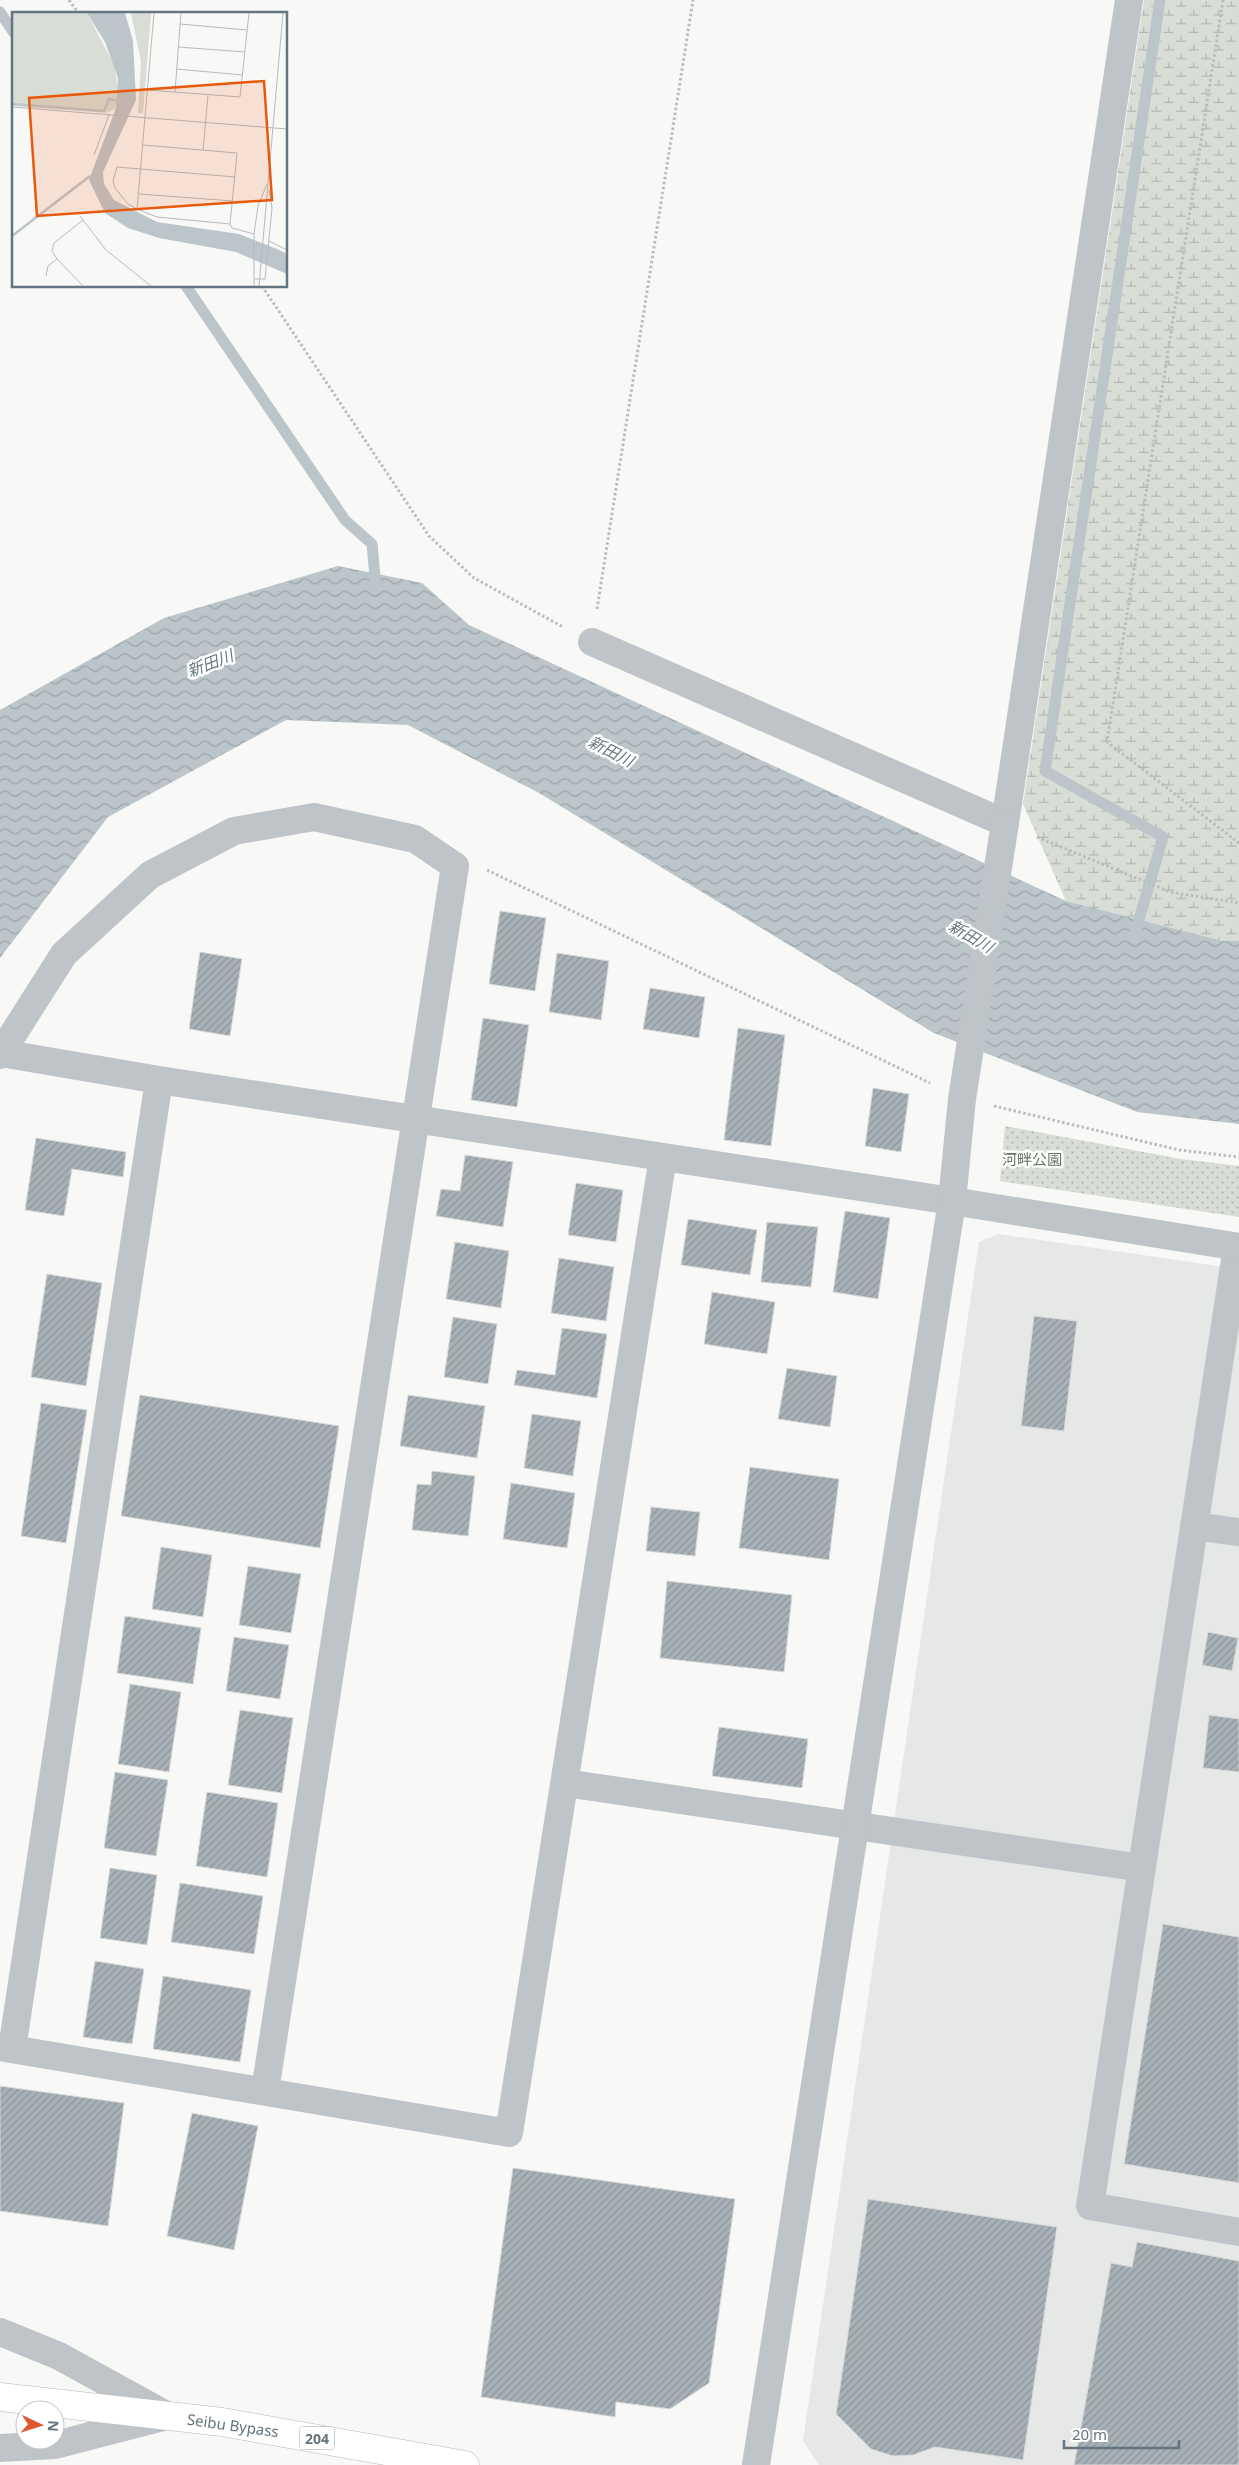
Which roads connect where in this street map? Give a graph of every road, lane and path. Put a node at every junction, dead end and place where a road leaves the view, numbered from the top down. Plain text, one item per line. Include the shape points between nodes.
1 (69, 0) edge
2 (693, 0) edge
3 (1129, 0) edge
4 (1223, 0) edge
5 (77, 12) edge
6 (263, 288) edge
7 (592, 642) junction
8 (1005, 823) junction
9 (1239, 843) edge
10 (455, 866) junction
11 (1239, 903) edge
12 (1, 1054) edge
13 (159, 1080) junction
14 (962, 1099) junction
15 (416, 1118) junction
16 (663, 1156) junction
17 (1239, 1157) edge
18 (952, 1201) junction
19 (1238, 1247) edge
20 (1194, 1526) junction
21 (1239, 1532) edge
22 (565, 1783) junction
23 (855, 1826) junction
24 (1142, 1868) junction
25 (6, 2048) edge
26 (265, 2091) junction
27 (1239, 2232) edge
28 (0, 2332) edge
29 (0, 2397) edge
30 (168, 2416) junction
31 (0, 2448) edge
32 (465, 2465) edge
33 (756, 2465) edge

1 - 5 path
2 - 7 path
3 - 8 street
4 - 9 path via 1107,742
6 - 7 path via 430,536 474,578
7 - 8 street
8 - 11 path via 1170,892
8 - 14 street
10 - 12 street via 415,839 314,817 234,831 150,875 64,954
10 - 14 path via 482,867
10 - 15 street
12 - 13 street
13 - 15 street
13 - 25 street
14 - 17 path via 1179,1150
14 - 18 street
15 - 16 street
15 - 26 street
16 - 18 street
16 - 22 street
18 - 19 street
18 - 23 street
19 - 20 street
20 - 21 street
20 - 24 street
22 - 23 street
22 - 26 street via 510,2132
23 - 24 street
23 - 33 street
24 - 27 street via 1090,2206
25 - 26 street
28 - 30 street via 60,2356
29 - 30 highway, Seibu Bypass / 204
30 - 31 street via 54,2445
30 - 32 highway, Seibu Bypass / 204 via 222,2422

